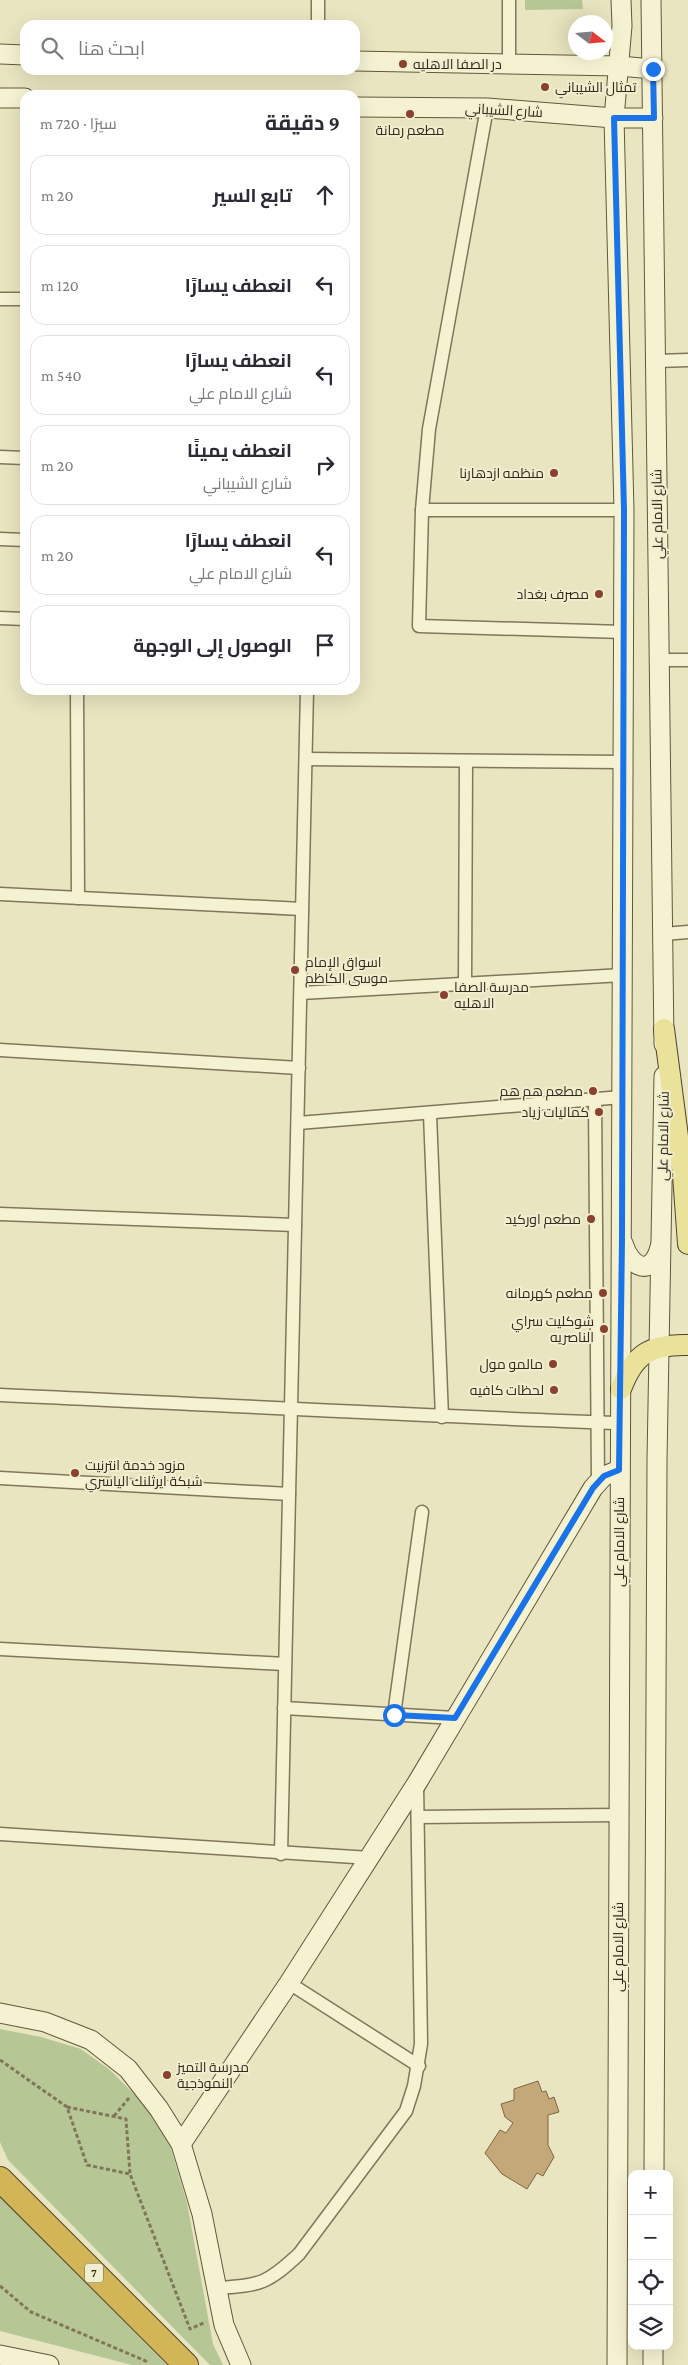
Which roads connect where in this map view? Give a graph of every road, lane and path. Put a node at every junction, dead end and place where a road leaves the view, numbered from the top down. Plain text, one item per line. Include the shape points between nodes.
1 (318, 0) edge
2 (509, 0) edge
3 (621, 0) edge
4 (651, 0) edge
5 (318, 20) edge
6 (0, 54) edge
7 (20, 55) edge
8 (360, 61) edge
9 (509, 64) junction
10 (619, 66) junction
11 (653, 69) junction
12 (0, 98) edge
13 (20, 98) edge
14 (360, 107) edge
15 (487, 108) junction
16 (614, 118) junction
17 (654, 118) junction
18 (0, 299) edge
19 (20, 299) edge
20 (688, 360) edge
21 (656, 361) junction
22 (0, 457) edge
23 (20, 458) edge
24 (422, 510) junction
25 (624, 510) junction
26 (0, 539) edge
27 (20, 540) edge
28 (0, 618) edge
29 (20, 619) edge
30 (623, 632) junction
31 (659, 660) junction
32 (688, 660) edge
33 (77, 695) edge
34 (307, 695) edge
35 (306, 759) junction
36 (466, 761) junction
37 (623, 762) junction
38 (0, 894) edge
39 (78, 898) junction
40 (302, 909) junction
41 (688, 932) edge
42 (663, 934) junction
43 (622, 975) junction
44 (465, 984) junction
45 (301, 993) junction
46 (664, 1029) junction
47 (0, 1050) edge
48 (299, 1068) junction
49 (622, 1097) junction
50 (595, 1100) junction
51 (430, 1114) junction
52 (298, 1123) junction
53 (685, 1172) edge
54 (0, 1214) edge
55 (295, 1225) junction
56 (622, 1239) junction
57 (661, 1242) junction
58 (688, 1244) edge
59 (688, 1345) edge
60 (659, 1347) junction
61 (621, 1389) junction
62 (0, 1395) edge
63 (291, 1407) junction
64 (442, 1417) junction
65 (598, 1422) junction
66 (620, 1423) junction
67 (619, 1470) junction
68 (0, 1478) edge
69 (598, 1481) junction
70 (289, 1494) junction
71 (422, 1512) dead end
72 (0, 1649) edge
73 (285, 1664) junction
74 (284, 1708) junction
75 (394, 1715) junction
76 (455, 1718) junction
77 (418, 1783) junction
78 (618, 1815) junction
79 (418, 1817) junction
80 (0, 1834) edge
81 (281, 1854) junction
82 (370, 1858) junction
83 (289, 1983) junction
84 (0, 2012) edge
85 (0, 2060) edge
86 (418, 2066) junction
87 (133, 2094) dead end
88 (67, 2107) junction
89 (114, 2116) junction
90 (180, 2144) junction
91 (654, 2170) edge
92 (130, 2174) junction
93 (0, 2179) edge
94 (0, 2286) edge
95 (218, 2288) junction
96 (209, 2321) dead end
97 (190, 2328) junction
98 (186, 2333) dead end
99 (653, 2350) edge
100 (0, 2355) edge
101 (148, 2362) dead end
102 (49, 2365) edge
103 (186, 2365) edge
104 (241, 2365) edge
105 (617, 2365) edge
106 (653, 2365) edge

1 - 5 street
2 - 9 street
3 - 10 main road, شارع الامام علي
4 - 11 main road, شارع الامام علي
6 - 7 main road
8 - 9 main road
9 - 10 main road
10 - 11 main road
10 - 16 main road, شارع الامام علي
11 - 17 main road, شارع الامام علي
12 - 13 main road
14 - 15 main road, شارع الشيباني
15 - 16 main road, شارع الشيباني
15 - 24 street via 436,383
16 - 17 main road, شارع الشيباني
16 - 25 main road, شارع الامام علي
17 - 21 main road, شارع الامام علي
18 - 19 street
20 - 21 street
21 - 31 main road, شارع الامام علي
22 - 23 street
24 - 25 street
24 - 30 street via 420,626
25 - 30 main road, شارع الامام علي
26 - 27 street
28 - 29 street
30 - 37 main road, شارع الامام علي
31 - 32 street
31 - 42 main road, شارع الامام علي
33 - 39 street
34 - 35 street
35 - 36 street
35 - 40 street
36 - 37 street
36 - 44 street
37 - 43 main road, شارع الامام علي
38 - 39 street
39 - 40 street
40 - 45 street
41 - 42 street
42 - 46 main road, شارع الامام علي
43 - 44 street
43 - 49 main road, شارع الامام علي
44 - 45 street
45 - 48 street
46 - 53 main road, شارع الامام علي
46 - 57 main road, شارع الامام علي
47 - 48 street
48 - 52 street
49 - 50 street
49 - 56 main road, شارع الامام علي
50 - 51 street
50 - 65 street
51 - 52 street
51 - 64 street
52 - 55 street
53 - 58 main road, شارع الامام علي
54 - 55 street
55 - 63 street
56 - 57 main road via 626,1255 642,1267 652,1264 658,1256
56 - 61 main road, شارع الامام علي
57 - 60 main road, شارع الامام علي
59 - 60 main road
60 - 61 main road via 638,1357
60 - 91 main road, شارع الامام علي
61 - 66 main road, شارع الامام علي
62 - 63 street
63 - 64 street
63 - 70 street
64 - 65 street
65 - 66 street
65 - 69 street
66 - 67 main road, شارع الامام علي
67 - 69 main road
67 - 78 main road, شارع الامام علي
68 - 70 street
69 - 76 main road
70 - 73 street
71 - 75 street
72 - 73 street
73 - 74 street
74 - 75 street
74 - 81 street
75 - 76 street
76 - 77 main road
77 - 79 street
77 - 82 main road
78 - 79 street
78 - 105 main road, شارع الامام علي
79 - 86 street via 421,2044
80 - 81 street
81 - 82 street
82 - 83 main road
83 - 86 street
83 - 90 main road
84 - 90 main road via 45,2022 91,2040 128,2069 159,2109
85 - 88 path
86 - 95 street via 406,2111 299,2254 278,2274 255,2286
87 - 89 path
88 - 89 path
88 - 92 path via 87,2165
89 - 92 path via 126,2119
90 - 95 main road via 202,2214
92 - 97 path
93 - 103 highway, 7
94 - 101 path via 31,2312
95 - 104 main road via 224,2325
96 - 97 path
97 - 98 path
99 - 106 main road
100 - 102 main road

